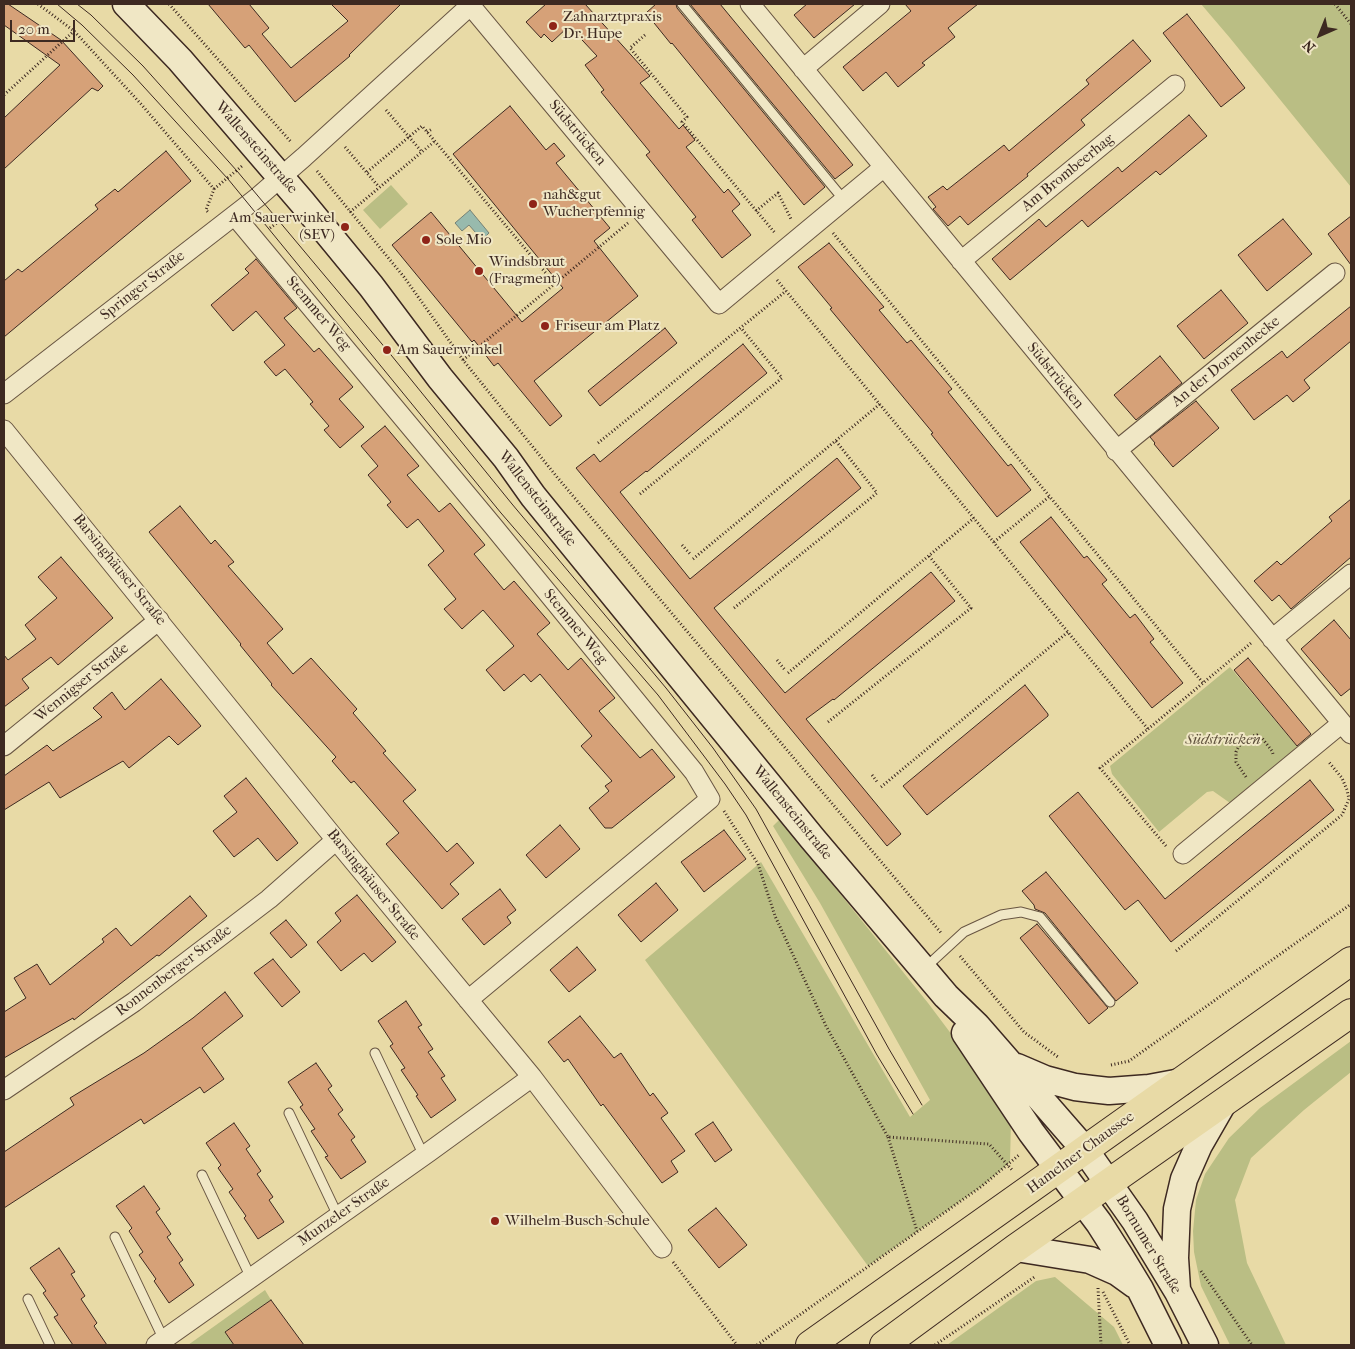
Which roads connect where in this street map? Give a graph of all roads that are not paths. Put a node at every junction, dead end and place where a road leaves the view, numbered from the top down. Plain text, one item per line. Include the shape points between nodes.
1 (126, 4) edge
2 (471, 4) edge
3 (682, 4) edge
4 (750, 4) edge
5 (880, 4) edge
6 (803, 69) junction
7 (1175, 85) dead end
8 (884, 167) junction
9 (281, 177) junction
10 (844, 200) junction
11 (228, 221) junction
12 (961, 261) junction
13 (1335, 273) dead end
14 (4, 394) edge
15 (4, 430) edge
16 (1116, 451) junction
17 (1351, 574) edge
18 (159, 620) junction
19 (1269, 635) junction
20 (1346, 729) edge
21 (4, 746) edge
22 (336, 840) junction
23 (1183, 854) road end
24 (1351, 961) edge
25 (923, 969) junction
26 (946, 996) junction
27 (468, 1000) junction
28 (1110, 1002) dead end
29 (1351, 1013) edge
30 (375, 1053) dead end
31 (1011, 1065) junction
32 (532, 1078) junction
33 (1181, 1082) junction
34 (4, 1090) edge
35 (1222, 1105) junction
36 (289, 1113) dead end
37 (1085, 1150) junction
38 (424, 1156) junction
39 (1058, 1169) junction
40 (202, 1176) dead end
41 (1110, 1183) junction
42 (1083, 1202) junction
43 (338, 1216) junction
44 (115, 1237) dead end
45 (662, 1248) road end
46 (1016, 1248) junction
47 (251, 1278) junction
48 (1140, 1289) junction
49 (1178, 1292) junction
50 (28, 1298) dead end
51 (160, 1343) edge
52 (50, 1345) edge
53 (810, 1345) edge
54 (884, 1345) edge
55 (1168, 1345) edge
56 (1205, 1345) edge

1 - 9 street, Wallensteinstraße via 180,60
2 - 9 street
2 - 10 street, Südstrücken via 719,304
3 - 10 lane
4 - 6 street, Südstrücken
5 - 6 street
6 - 8 street, Südstrücken
7 - 12 street, Am Brombeerhag
8 - 10 street, Südstrücken
8 - 12 street, Südstrücken
9 - 11 street, Springer Straße
9 - 25 street, Wallensteinstraße via 371,286 533,496
11 - 14 street, Springer Straße
11 - 27 street, Stemmer Weg via 489,521 688,765 710,799
12 - 16 street, Südstrücken
13 - 16 street, An der Dornenhecke
15 - 18 street, Barsinghäuser Straße
16 - 19 street, Südstrücken
17 - 19 street
18 - 21 street, Wennigser Straße
18 - 22 street, Barsinghäuser Straße
19 - 20 street, Südstrücken
20 - 23 street, Südstrücken via 1315,745
22 - 27 street, Barsinghäuser Straße
22 - 34 street, Ronnenberger Straße via 269,899 141,997
24 - 33 main road, Hamelner Chaussee
25 - 26 street, Wallensteinstraße
25 - 28 lane via 964,932 1001,914 1021,912 1040,917
26 - 31 street, Wallensteinstraße
26 - 39 street, Wallensteinstraße via 965,1033
27 - 32 street, Barsinghäuser Straße
29 - 35 main road
30 - 38 lane
31 - 33 street via 1045,1079 1092,1090 1149,1088
31 - 37 street, Wallensteinstraße
32 - 38 street, Munzeler Straße
32 - 45 street, Barsinghäuser Straße
33 - 37 main road, Hamelner Chaussee
35 - 41 main road
35 - 49 street via 1199,1145 1182,1187 1177,1209
36 - 43 lane
37 - 39 main road, Hamelner Chaussee
37 - 41 street, Bornumer Straße
38 - 43 street, Munzeler Straße
39 - 42 street, Bornumer Straße
39 - 53 main road, Hamelner Chaussee
40 - 47 lane
41 - 42 main road
41 - 49 street, Bornumer Straße
42 - 46 main road
42 - 48 street, Bornumer Straße
43 - 47 street, Munzeler Straße
44 - 51 lane
46 - 48 street via 1090,1260 1117,1272
46 - 54 main road
47 - 51 street, Munzeler Straße
48 - 55 street, Bornumer Straße
49 - 56 street, Bornumer Straße
50 - 52 lane

